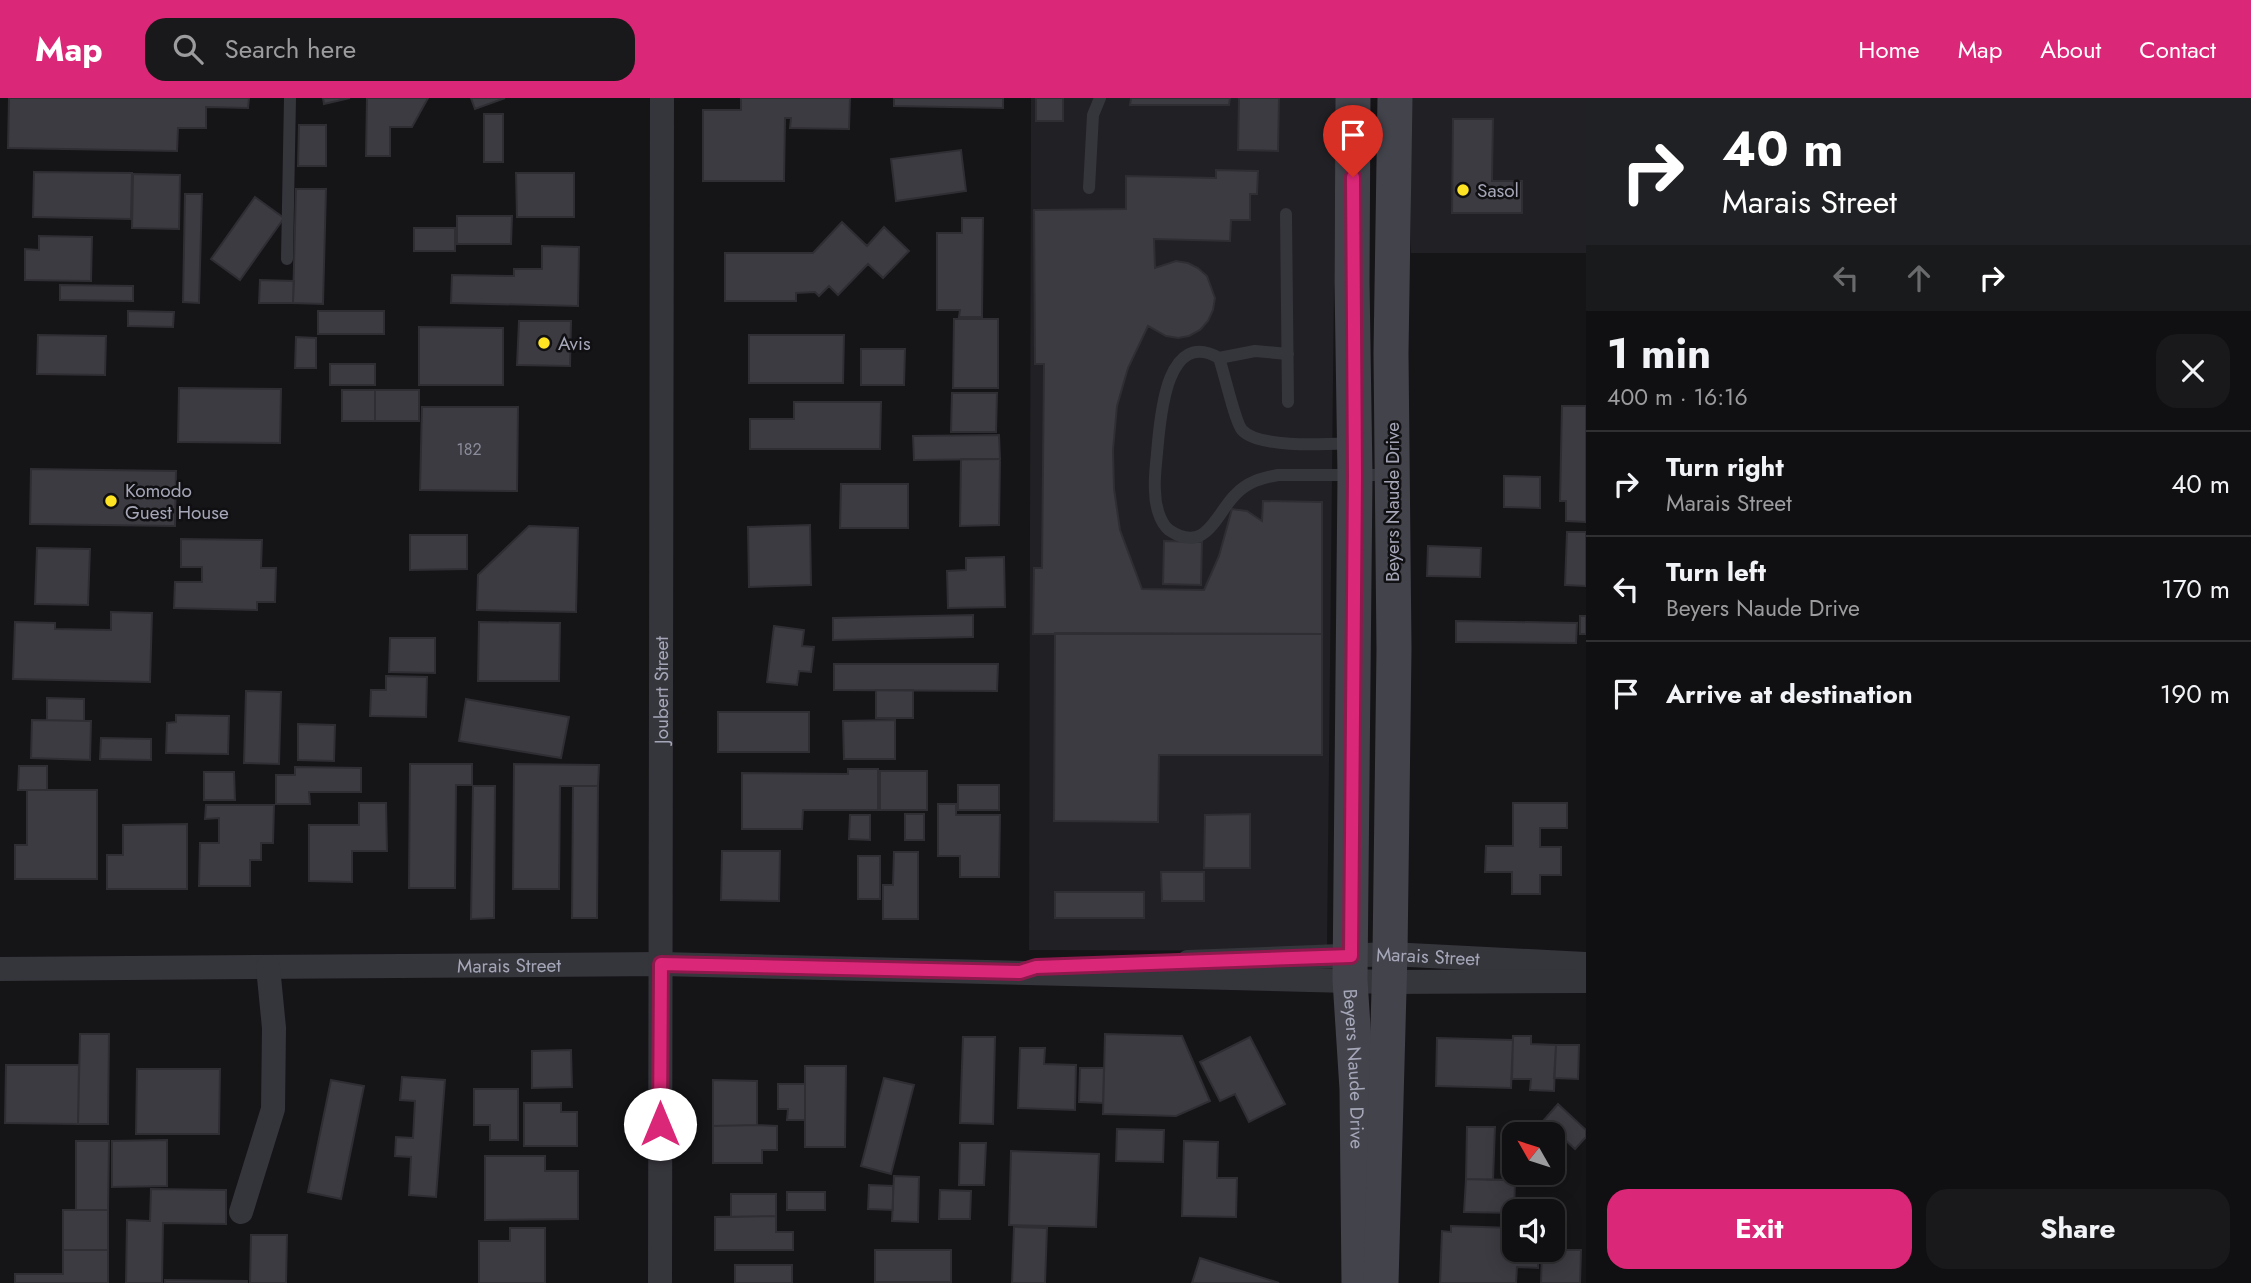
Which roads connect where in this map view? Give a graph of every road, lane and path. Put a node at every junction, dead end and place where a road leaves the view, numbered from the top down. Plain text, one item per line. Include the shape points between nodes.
1 (290, 98) edge
2 (662, 98) edge
3 (1100, 98) edge
4 (1353, 98) edge
5 (1395, 98) edge
6 (1089, 188) dead end
7 (1286, 214) dead end
8 (287, 259) dead end
9 (1288, 354) junction
10 (1219, 358) junction
11 (1288, 402) dead end
12 (1373, 454) junction
13 (661, 964) junction
14 (1586, 964) edge
15 (268, 967) junction
16 (1351, 968) junction
17 (1389, 968) junction
18 (0, 969) edge
19 (1586, 981) edge
20 (241, 1212) dead end
21 (660, 1283) edge
22 (1359, 1283) edge
23 (1381, 1283) edge

1 - 8 lane
2 - 13 street, Joubert Street
3 - 6 lane via 1093,115
4 - 12 street, Beyers Naude Drive via 1352,282
5 - 12 street, Beyers Naude Drive
7 - 9 lane
9 - 10 lane via 1255,351
9 - 11 lane
10 - 12 lane via 1243,432 1257,439
10 - 12 lane via 1206,351 1193,352 1170,376 1160,421 1155,491 1158,513 1167,529 1183,536 1209,531 1236,494 1259,478
12 - 16 street, Beyers Naude Drive
12 - 17 street, Beyers Naude Drive via 1394,649
13 - 15 street, Marais Street
13 - 16 street, Marais Street via 1036,975
13 - 21 street, Joubert Street
14 - 17 street, Marais Street
15 - 18 street, Marais Street
15 - 20 street via 274,1028 273,1109
16 - 17 street, Marais Street
16 - 22 street, Beyers Naude Drive
17 - 19 street, Marais Street
17 - 23 street, Beyers Naude Drive

